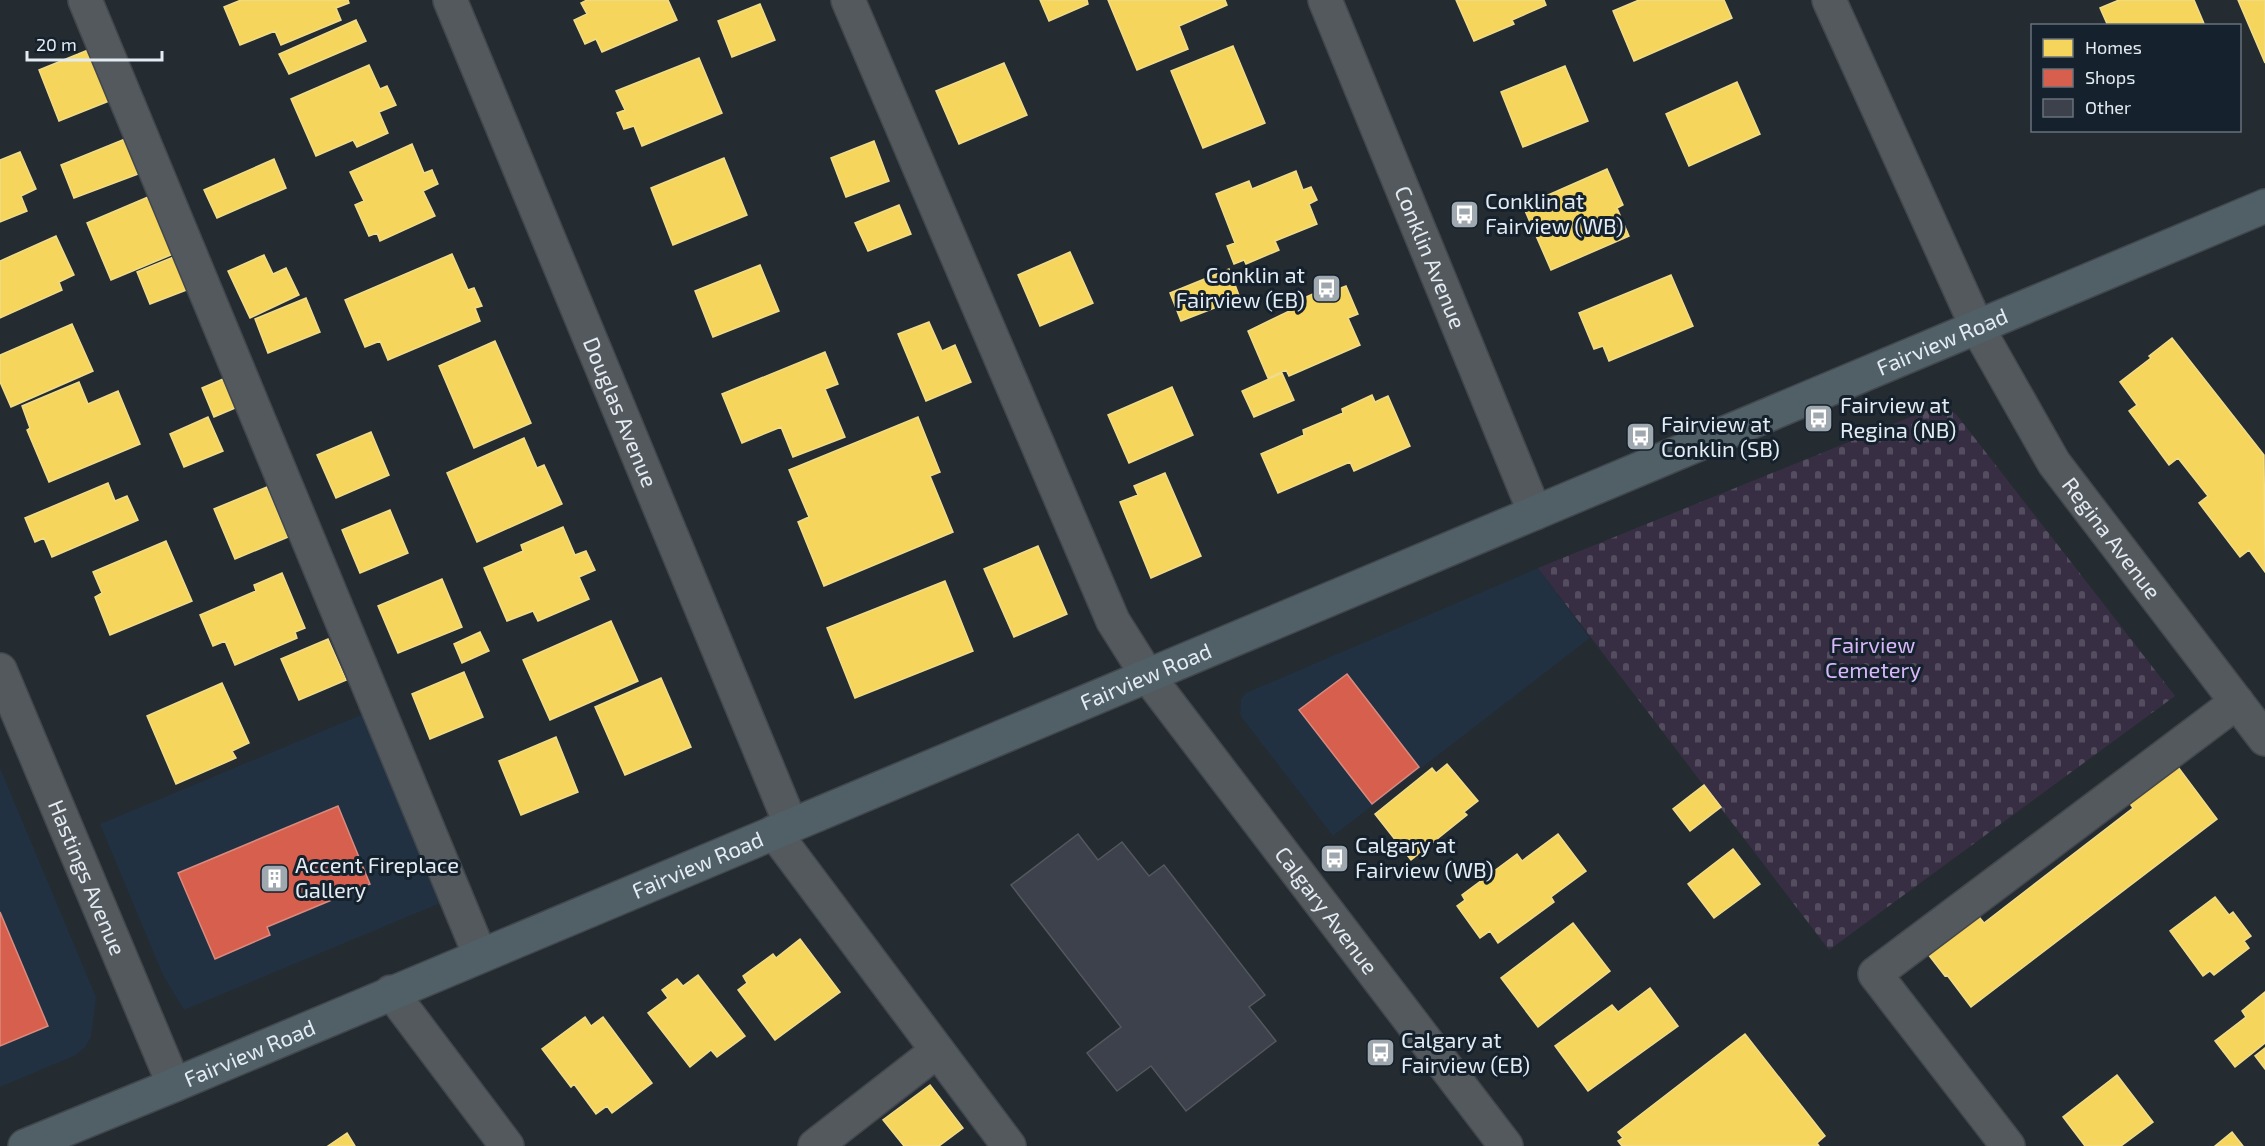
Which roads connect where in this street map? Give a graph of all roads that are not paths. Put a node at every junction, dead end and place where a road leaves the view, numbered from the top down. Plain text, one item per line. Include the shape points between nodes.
1 (85, 0) edge
2 (450, 0) edge
3 (848, 0) edge
4 (1325, 0) edge
5 (1839, 3) edge
6 (2265, 206) edge
7 (1977, 327) junction
8 (1535, 513) junction
9 (0, 669) edge
10 (1147, 675) junction
11 (2237, 702) junction
12 (2265, 739) edge
13 (782, 829) junction
14 (480, 955) junction
15 (391, 992) junction
16 (937, 1052) junction
17 (174, 1085) junction
18 (25, 1146) edge
19 (507, 1146) edge
20 (815, 1146) edge
21 (1008, 1146) edge
22 (1506, 1146) edge
23 (2008, 1146) edge

1 - 14 street
2 - 13 street, Douglas Avenue
3 - 10 street, Calgary Avenue via 1113,621
4 - 8 street, Conklin Avenue
5 - 7 street, Regina Avenue
6 - 7 main road, Fairview Road
7 - 8 main road, Fairview Road
7 - 11 street, Regina Avenue via 2054,463
8 - 10 main road, Fairview Road
9 - 17 street, Hastings Avenue
10 - 13 main road, Fairview Road
10 - 22 street, Calgary Avenue
11 - 12 street, Regina Avenue
11 - 23 street via 1875,975
13 - 14 main road, Fairview Road
13 - 16 street, Douglas Avenue
14 - 15 main road, Fairview Road
15 - 17 main road, Fairview Road
15 - 19 street
16 - 20 street
16 - 21 street, Douglas Avenue
17 - 18 main road, Fairview Road

